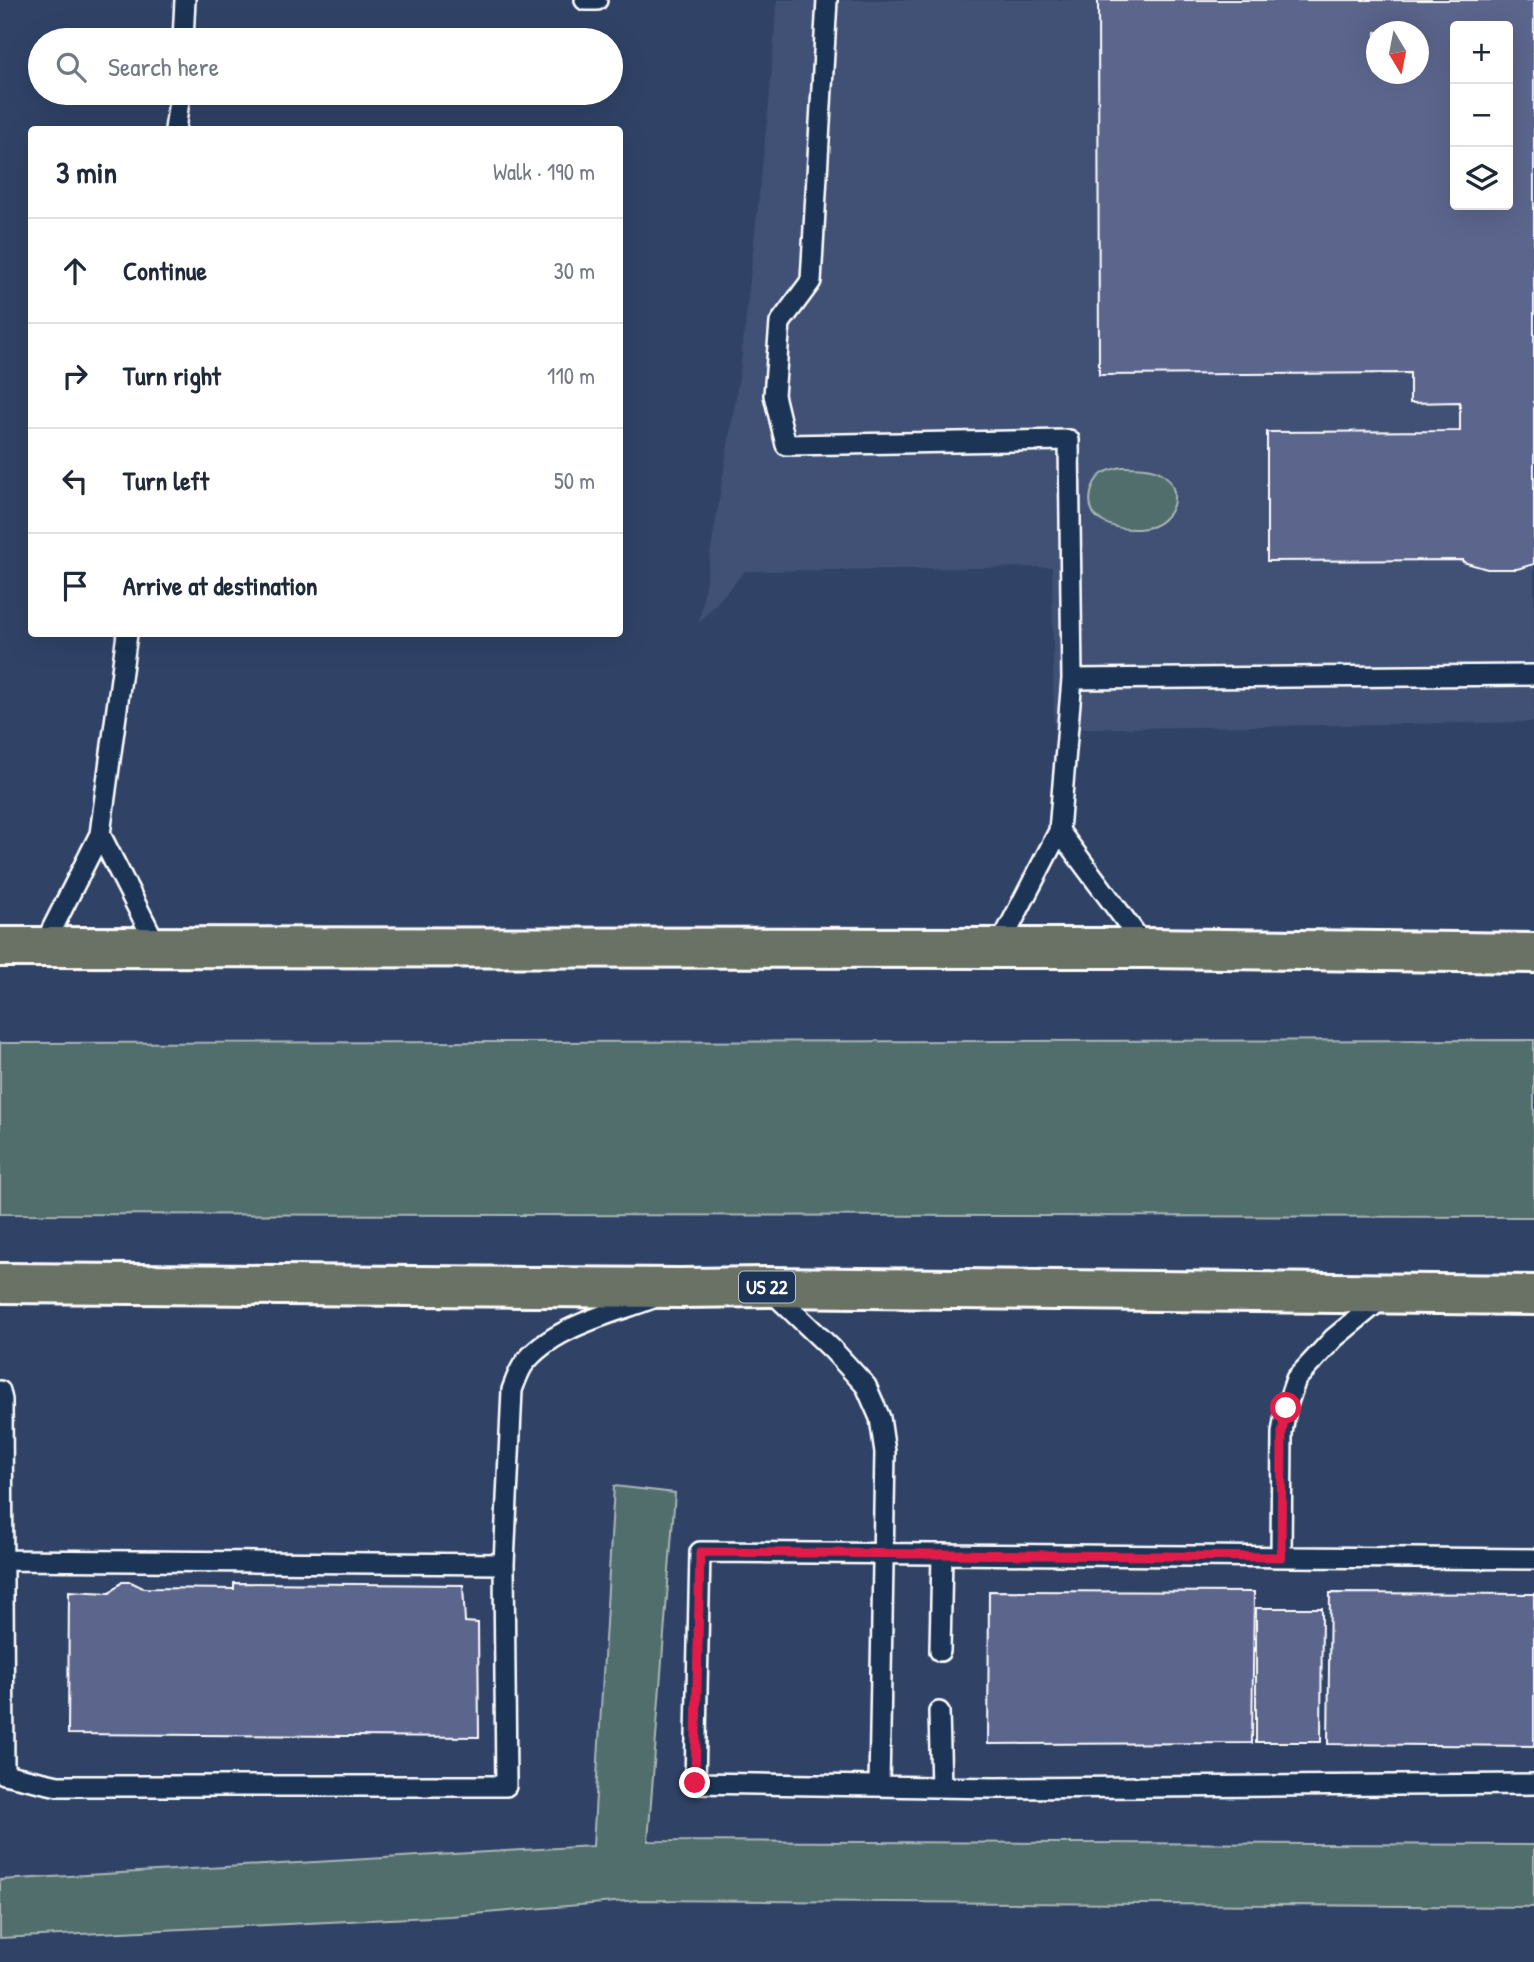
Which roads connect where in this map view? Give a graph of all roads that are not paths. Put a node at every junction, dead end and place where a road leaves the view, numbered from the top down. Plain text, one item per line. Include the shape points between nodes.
1 (185, 0) edge
2 (586, 0) edge
3 (597, 0) edge
4 (827, 0) edge
5 (184, 28) edge
6 (178, 105) edge
7 (176, 126) edge
8 (127, 637) edge
9 (1534, 675) edge
10 (1072, 679) junction
11 (1059, 831) junction
12 (100, 834) junction
13 (0, 947) edge
14 (43, 947) junction
15 (999, 947) junction
16 (159, 948) junction
17 (1146, 948) junction
18 (1534, 953) edge
19 (0, 1283) edge
20 (767, 1287) junction
21 (680, 1288) junction
22 (1388, 1293) junction
23 (1534, 1295) edge
24 (0, 1391) edge
25 (883, 1553) junction
26 (942, 1554) junction
27 (1281, 1557) junction
28 (1534, 1559) edge
29 (4, 1560) junction
30 (504, 1563) junction
31 (2, 1626) edge
32 (940, 1651) dead end
33 (939, 1712) dead end
34 (2, 1774) edge
35 (1534, 1784) edge
36 (879, 1786) junction
37 (941, 1787) junction

1 - 5 lane
2 - 3 lane
4 - 10 lane via 810,281 780,323 774,395 786,445 1069,440
6 - 7 lane
8 - 12 lane
9 - 10 lane
10 - 11 lane
11 - 15 lane
11 - 17 lane
12 - 14 lane
12 - 16 lane
13 - 14 highway
14 - 16 highway
15 - 16 highway
15 - 17 highway
17 - 18 highway
19 - 21 highway, US 22
20 - 21 highway, US 22
20 - 22 highway, US 22
20 - 25 lane via 866,1386 880,1418 885,1452
21 - 30 lane via 566,1331 539,1348 523,1367 512,1390
22 - 23 highway, US 22
22 - 27 lane via 1334,1338 1296,1378 1282,1433
24 - 29 lane
25 - 26 lane
25 - 36 lane
25 - 36 lane via 700,1552 695,1783
26 - 27 lane
26 - 32 lane
27 - 28 lane
29 - 30 lane
29 - 31 lane
30 - 34 lane via 506,1786 58,1786
31 - 34 lane
33 - 37 lane
35 - 37 lane
36 - 37 lane

